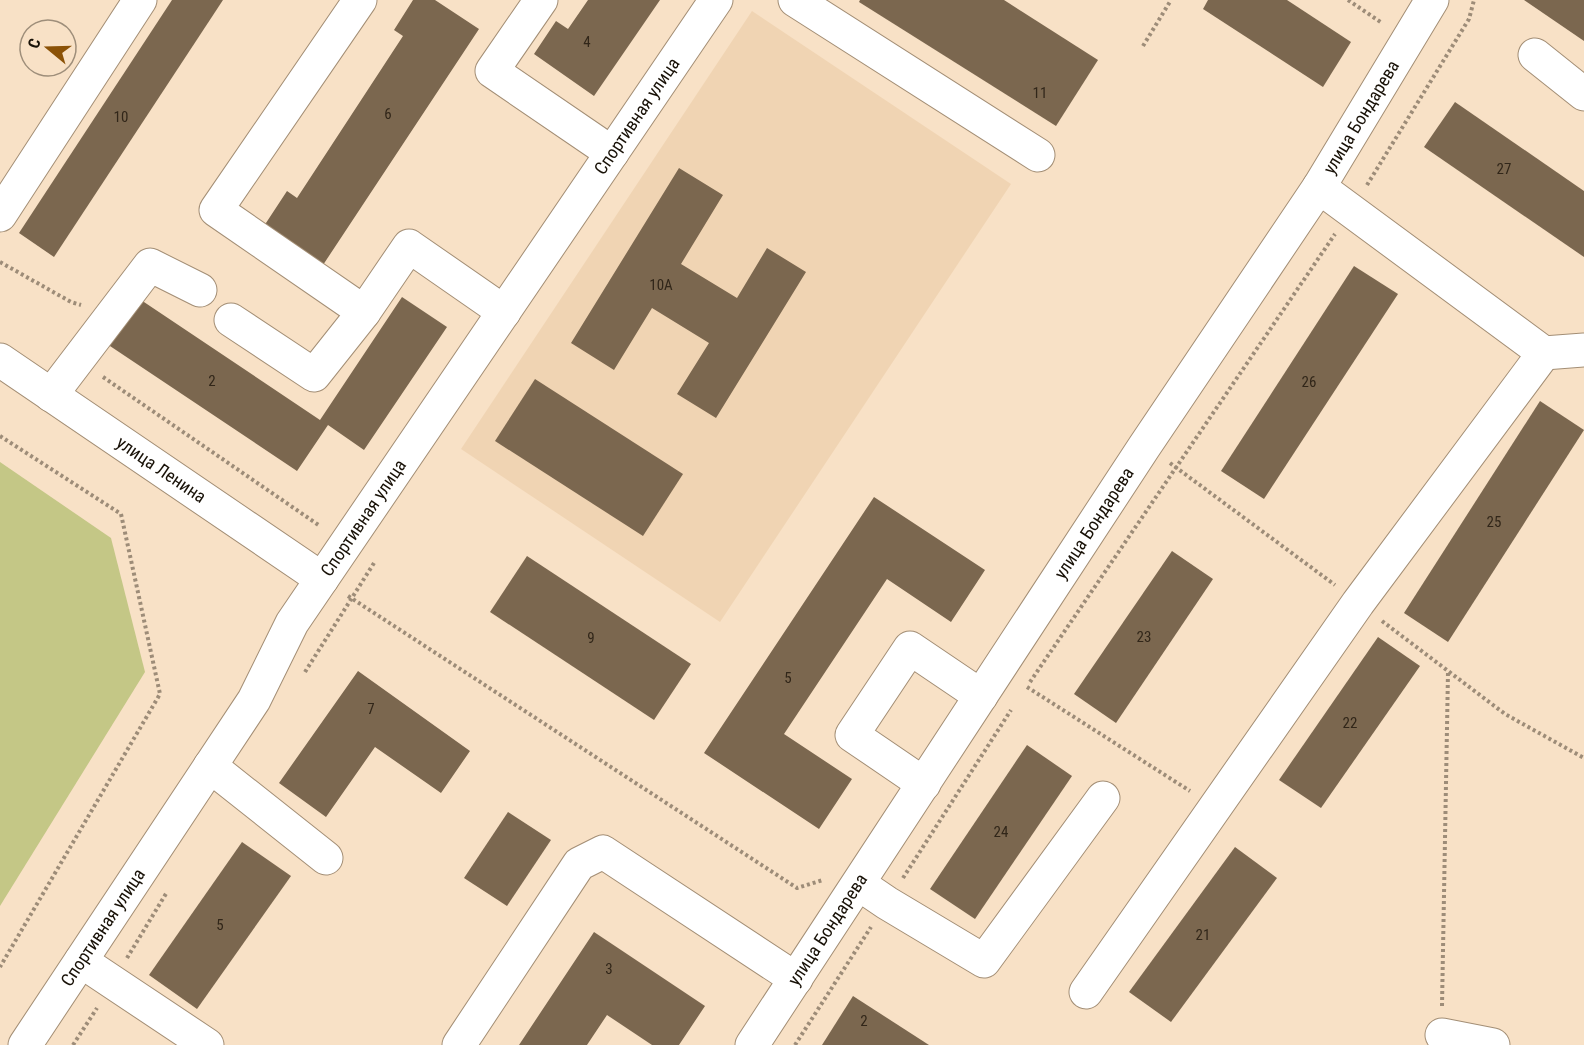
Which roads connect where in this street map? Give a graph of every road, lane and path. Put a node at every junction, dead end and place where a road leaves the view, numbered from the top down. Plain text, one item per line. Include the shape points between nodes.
1 (140, 0) edge
2 (360, 0) edge
3 (541, 0) edge
4 (716, 0) edge
5 (795, 0) edge
6 (1171, 0) edge
7 (1348, 0) edge
8 (1432, 0) edge
9 (1474, 0) edge
10 (1407, 40) junction
11 (1143, 46) dead end
12 (1534, 56) dead end
13 (1584, 94) edge
14 (612, 153) junction
15 (1038, 155) dead end
16 (1319, 187) junction
17 (1352, 209) junction
18 (0, 215) edge
19 (0, 262) edge
20 (200, 290) dead end
21 (71, 303) dead end
22 (364, 312) junction
23 (504, 312) junction
24 (231, 320) dead end
25 (1584, 350) edge
26 (1545, 353) junction
27 (78, 359) junction
28 (0, 360) edge
29 (51, 395) junction
30 (0, 435) edge
31 (1144, 447) junction
32 (1177, 467) junction
33 (320, 526) dead end
34 (322, 579) junction
35 (1358, 603) junction
36 (1448, 671) junction
37 (1027, 687) junction
38 (981, 696) junction
39 (1020, 697) dead end
40 (1014, 706) dead end
41 (1584, 758) edge
42 (210, 766) junction
43 (924, 784) junction
44 (1103, 798) dead end
45 (1216, 808) junction
46 (326, 858) dead end
47 (859, 884) junction
48 (171, 885) dead end
49 (887, 903) junction
50 (81, 961) junction
51 (0, 967) edge
52 (796, 980) junction
53 (113, 982) junction
54 (1086, 992) dead end
55 (1442, 1035) joint
56 (25, 1045) edge
57 (73, 1045) edge
58 (207, 1045) edge
59 (459, 1045) edge
60 (752, 1045) edge
61 (795, 1045) edge
62 (1493, 1045) edge

1 - 18 street
2 - 22 street via 216,210
3 - 14 street via 492,71
4 - 14 street, Спортивная улица
5 - 15 street
6 - 11 path
7 - 10 path
8 - 10 street, улица Бондарева
9 - 17 path via 1468,20
10 - 16 street, улица Бондарева
12 - 13 street
14 - 23 street, Спортивная улица
16 - 17 street
16 - 31 street, улица Бондарева
17 - 26 street
17 - 32 path
19 - 21 path
20 - 27 street via 150,265
22 - 23 street via 409,246
22 - 24 street via 314,375
23 - 34 street, Спортивная улица
25 - 26 street
26 - 35 street
27 - 29 street
27 - 33 path
28 - 29 street, улица Ленина
29 - 34 street, улица Ленина
30 - 51 path via 121,514 160,694
31 - 32 path
31 - 38 street, улица Бондарева
32 - 35 path
32 - 37 path
34 - 42 street, Спортивная улица via 292,623 254,700
34 - 47 path via 797,888 842,874
35 - 36 path
35 - 45 street
36 - 41 path via 1504,714
36 - 55 path
37 - 39 path
37 - 45 path
38 - 43 street, улица Бондарева
38 - 43 street via 910,648 852,735
40 - 49 path
42 - 46 street
42 - 50 street, Спортивная улица
43 - 47 street, улица Бондарева
44 - 49 street via 984,961
45 - 54 street
47 - 49 street
47 - 52 street, улица Бондарева
48 - 53 path
49 - 61 path
50 - 53 street
50 - 56 street, Спортивная улица
52 - 59 street via 603,852 579,864
52 - 60 street, улица Бондарева
53 - 57 path
53 - 58 street
55 - 62 street

